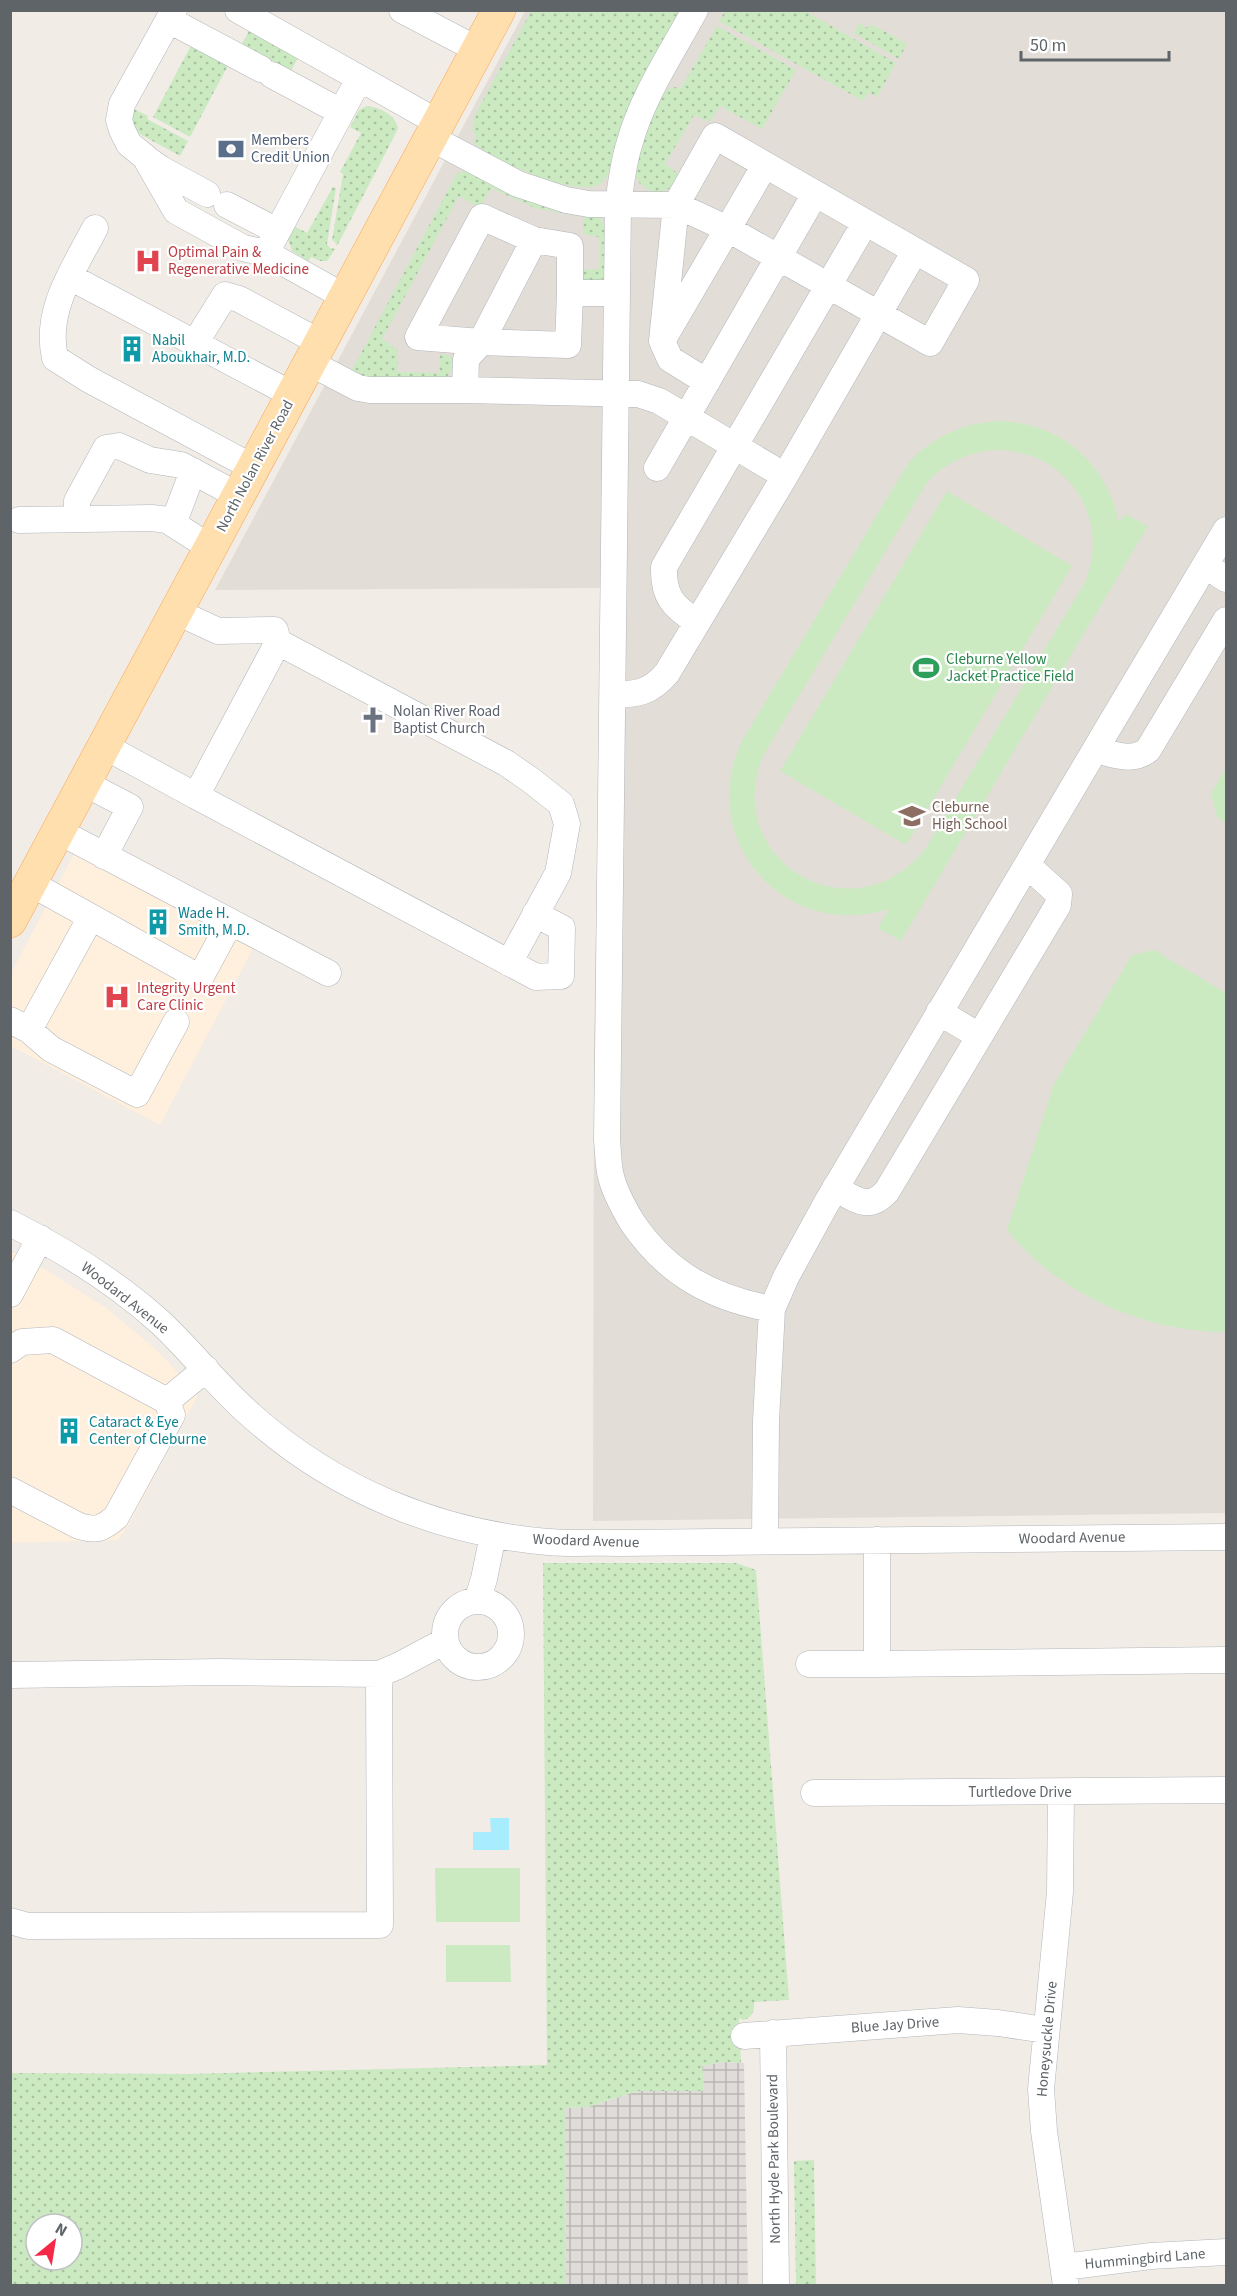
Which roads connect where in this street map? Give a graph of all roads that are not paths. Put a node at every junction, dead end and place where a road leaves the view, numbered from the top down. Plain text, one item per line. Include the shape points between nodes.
1 (238, 10) edge
2 (402, 10) edge
3 (499, 10) edge
4 (695, 10) edge
5 (171, 15) edge
6 (429, 19) edge
7 (478, 50) junction
8 (359, 79) junction
9 (341, 112) junction
10 (435, 130) junction
11 (145, 157) junction
12 (765, 165) junction
13 (815, 194) junction
14 (618, 205) junction
15 (676, 205) junction
16 (865, 222) junction
17 (95, 228) dead end
18 (728, 229) junction
19 (534, 240) junction
20 (271, 242) junction
21 (915, 251) junction
22 (779, 258) junction
23 (70, 277) junction
24 (829, 286) junction
25 (570, 293) junction
26 (617, 293) junction
27 (345, 297) junction
28 (880, 315) junction
29 (662, 341) junction
30 (481, 342) junction
31 (195, 343) junction
32 (315, 353) junction
33 (707, 382) junction
34 (465, 390) junction
35 (615, 393) junction
36 (293, 395) junction
37 (685, 418) junction
38 (734, 447) junction
39 (657, 468) dead end
40 (194, 471) junction
41 (785, 476) junction
42 (246, 482) junction
43 (77, 519) junction
44 (19, 520) dead end
45 (173, 524) junction
46 (1227, 530) edge
47 (212, 548) junction
48 (1216, 572) edge
49 (177, 612) junction
50 (1227, 620) edge
51 (697, 622) junction
52 (278, 642) junction
53 (613, 695) junction
54 (104, 746) junction
55 (1095, 750) junction
56 (84, 783) junction
57 (196, 796) junction
58 (58, 831) junction
59 (104, 856) junction
60 (1027, 865) junction
61 (30, 884) junction
62 (535, 914) junction
63 (91, 917) junction
64 (10, 921) edge
65 (226, 930) dead end
66 (509, 963) junction
67 (328, 973) dead end
68 (939, 1012) junction
69 (176, 1022) dead end
70 (20, 1025) edge
71 (979, 1036) junction
72 (836, 1188) junction
73 (10, 1223) edge
74 (40, 1238) junction
75 (10, 1294) edge
76 (772, 1309) junction
77 (10, 1350) edge
78 (206, 1370) junction
79 (167, 1401) junction
80 (10, 1490) edge
81 (493, 1535) junction
82 (1227, 1537) edge
83 (877, 1540) junction
84 (765, 1541) junction
85 (477, 1601) junction
86 (445, 1641) junction
87 (1227, 1660) edge
88 (809, 1664) dead end
89 (877, 1664) junction
90 (379, 1674) junction
91 (10, 1675) edge
92 (1227, 1790) edge
93 (1061, 1792) junction
94 (814, 1793) dead end
95 (10, 1921) edge
96 (1045, 2030) junction
97 (773, 2033) junction
98 (744, 2036) dead end
99 (1227, 2252) edge
100 (1065, 2276) edge
101 (776, 2286) edge

1 - 8 street
2 - 6 street
3 - 7 main road, North Nolan River Road
4 - 14 street via 638,118 622,172
5 - 9 street
5 - 11 street via 122,104 119,120 129,144
6 - 7 street
7 - 10 main road, North Nolan River Road
8 - 9 street
8 - 10 street
9 - 20 street
10 - 14 street via 518,184 566,200
10 - 27 main road, North Nolan River Road
11 - 20 street via 217,200
11 - 20 street via 176,211 243,248
12 - 13 street
12 - 15 street via 715,136
12 - 18 street
13 - 16 street
13 - 22 street
14 - 15 street
14 - 26 street
15 - 18 street
15 - 29 street
16 - 21 street
16 - 24 street
17 - 23 street
18 - 22 street
18 - 29 street
19 - 25 street via 570,246
19 - 30 street
19 - 30 street via 482,217 418,337
20 - 27 street
21 - 28 street
21 - 28 street via 966,280 930,343
22 - 24 street
22 - 33 street
23 - 31 street
23 - 42 street via 54,314 55,357
24 - 28 street
24 - 38 street
25 - 26 street
25 - 30 street via 568,345
26 - 35 street
27 - 32 main road, North Nolan River Road
28 - 41 street
29 - 33 street via 670,359
30 - 34 street via 466,359
31 - 32 street via 225,295 239,299
31 - 36 street
32 - 34 street via 357,388
32 - 36 main road, North Nolan River Road
33 - 37 street
34 - 35 street
35 - 37 street via 638,394 659,401
35 - 53 street
36 - 42 main road, North Nolan River Road
37 - 38 street
37 - 39 street
38 - 41 street
38 - 51 street via 664,567 671,600
40 - 42 street
40 - 43 street via 150,460 119,446 106,448 77,501
40 - 45 street
41 - 51 street
42 - 47 main road, North Nolan River Road
43 - 44 street
43 - 45 street via 152,518
45 - 47 street
46 - 48 street
47 - 49 main road, North Nolan River Road
48 - 55 street
49 - 52 street via 218,631 276,630
49 - 54 main road, North Nolan River Road
50 - 55 street via 1148,750 1128,758
51 - 53 street via 657,685 635,694
52 - 57 street
52 - 62 street via 506,763 561,804 567,824 558,873
53 - 76 street via 607,1140 610,1173 623,1208 644,1240 672,1269 710,1292
54 - 56 main road, North Nolan River Road
54 - 57 street
55 - 60 street
56 - 58 main road, North Nolan River Road
56 - 59 street via 130,807
57 - 66 street
58 - 59 street
58 - 61 main road, North Nolan River Road
59 - 67 street
60 - 68 street
60 - 71 street via 1059,894 1058,905
61 - 63 street
61 - 64 main road, North Nolan River Road
62 - 66 street
62 - 66 street via 562,928 561,976 536,977
63 - 65 street via 200,978
63 - 70 street
68 - 71 street
68 - 72 street
69 - 70 street via 137,1094 51,1049
71 - 72 street via 880,1199 864,1203
72 - 76 street
73 - 74 street, Woodard Avenue
74 - 75 street
74 - 78 street, Woodard Avenue via 87,1266 137,1304
76 - 84 street
77 - 79 street via 22,1342 53,1340
78 - 79 street
78 - 81 street, Woodard Avenue via 274,1436 331,1474 396,1507
79 - 80 street via 172,1415 116,1517 105,1527 79,1526
81 - 84 street, Woodard Avenue via 549,1542
81 - 85 street
82 - 83 street, Woodard Avenue
83 - 84 street, Woodard Avenue
83 - 89 street
85 - 86 street via 452,1614
85 - 86 street via 495,1607 507,1620 511,1632 504,1655 482,1667 470,1666 450,1652
86 - 90 street
87 - 89 street
88 - 89 street
90 - 91 street
90 - 95 street via 380,1925 28,1926
92 - 93 street, Turtledove Drive
93 - 94 street, Turtledove Drive
93 - 96 street, Honeysuckle Drive via 1060,1892
96 - 97 street, Blue Jay Drive via 958,2020
96 - 100 street, Honeysuckle Drive via 1042,2116
97 - 98 street, Blue Jay Drive
97 - 101 street, North Hyde Park Boulevard
99 - 100 street, Hummingbird Lane via 1161,2256

